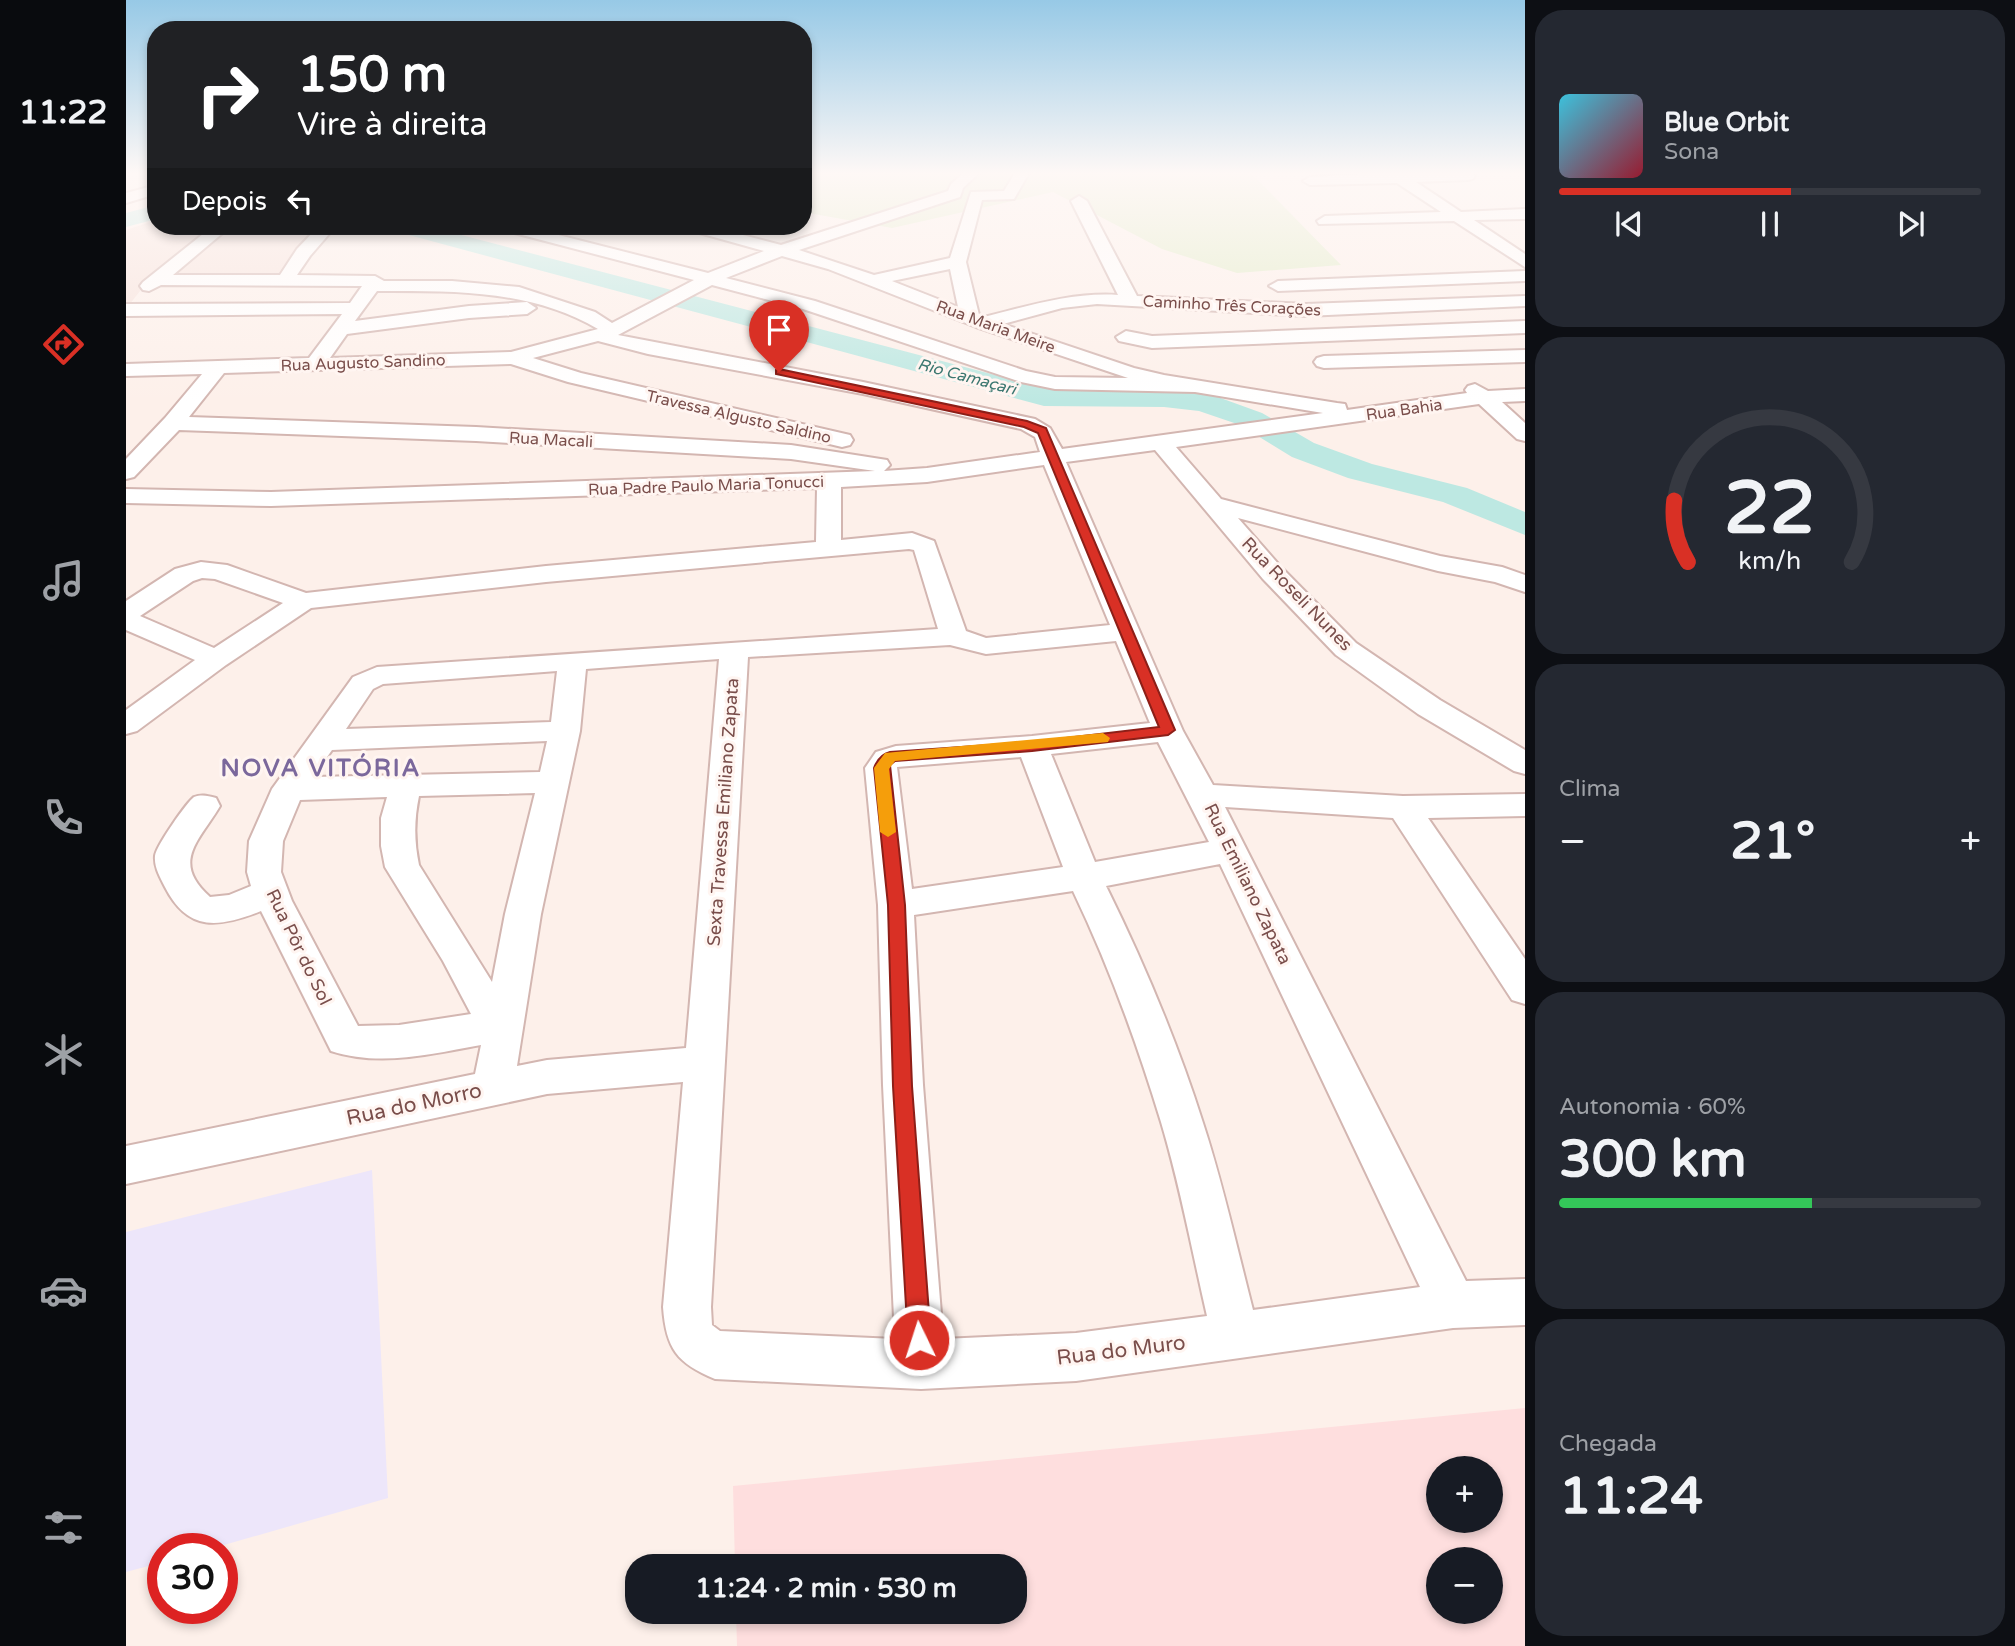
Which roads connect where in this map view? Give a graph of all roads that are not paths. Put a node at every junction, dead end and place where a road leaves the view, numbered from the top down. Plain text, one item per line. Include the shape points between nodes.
1 (193, 250) edge
2 (306, 250) edge
3 (600, 250) edge
4 (785, 250) joint
5 (960, 250) edge
6 (1104, 250) edge
7 (1489, 256) dead end
8 (1522, 257) edge
9 (957, 262) junction
10 (1525, 276) edge
11 (712, 278) junction
12 (876, 279) junction
13 (156, 280) junction
14 (285, 281) junction
15 (375, 284) junction
16 (1278, 286) dead end
17 (854, 288) dead end
18 (831, 296) dead end
19 (1130, 300) junction
20 (1525, 301) edge
21 (808, 305) junction
22 (560, 306) junction
23 (126, 308) edge
24 (356, 309) junction
25 (1306, 310) junction
26 (976, 320) junction
27 (1525, 327) edge
28 (341, 329) junction
29 (603, 334) junction
30 (1341, 334) junction
31 (1126, 337) dead end
32 (1525, 356) edge
33 (512, 358) junction
34 (1434, 359) junction
35 (1384, 360) junction
36 (1324, 362) dead end
37 (316, 363) junction
38 (218, 367) junction
39 (126, 370) edge
40 (1196, 386) junction
41 (1525, 395) edge
42 (1485, 397) junction
43 (1307, 404) junction
44 (1368, 414) junction
45 (1321, 421) junction
46 (173, 423) junction
47 (1283, 426) joint
48 (810, 432) junction
49 (1525, 434) edge
50 (1162, 444) junction
51 (791, 452) junction
52 (1053, 459) junction
53 (967, 471) junction
54 (126, 472) edge
55 (927, 475) junction
56 (829, 481) junction
57 (126, 496) edge
58 (1214, 504) junction
59 (828, 549) junction
60 (1525, 584) edge
61 (304, 601) junction
62 (126, 613) edge
63 (126, 620) edge
64 (1127, 632) junction
65 (954, 636) junction
66 (734, 649) junction
67 (216, 659) junction
68 (572, 662) junction
69 (128, 721) edge
70 (1168, 730) junction
71 (565, 731) junction
72 (322, 740) junction
73 (1032, 746) junction
74 (1525, 764) edge
75 (552, 782) junction
76 (406, 785) junction
77 (288, 789) junction
78 (1203, 795) junction
79 (204, 806) dead end
80 (1403, 807) junction
81 (1519, 814) edge
82 (1231, 850) junction
83 (1084, 877) junction
84 (271, 893) junction
85 (896, 905) junction
86 (1525, 989) edge
87 (501, 1025) junction
88 (705, 1063) junction
89 (493, 1088) junction
90 (126, 1165) edge
91 (1525, 1302) edge
92 (1453, 1305) junction
93 (1236, 1336) junction
94 (715, 1356) joint
95 (921, 1365) junction

1 - 13 street
2 - 14 street
3 - 11 street
4 - 11 street, Rua Augusto Sandino
4 - 12 street, Rua Maria Meire
5 - 9 street
6 - 19 street
7 - 8 street
9 - 12 street
9 - 26 street
10 - 16 street
11 - 21 street
11 - 29 street, Rua Augusto Sandino
12 - 17 street
12 - 26 street, Rua Maria Meire
13 - 14 street
13 - 23 street
14 - 15 street
15 - 22 street via 499,289
15 - 24 street
18 - 21 street
19 - 25 street, Caminho Três Corações
19 - 26 street, Caminho Três Corações via 1080,300
20 - 25 street, Caminho Três Corações
21 - 40 street via 1021,376 1055,383
22 - 28 street via 469,312
22 - 29 street via 595,320
23 - 24 street
24 - 28 street
25 - 30 street
26 - 40 street, Rua Maria Meire via 1116,369
27 - 30 street
28 - 37 street
29 - 33 street, Rua Augusto Sandino
29 - 52 street, Rua Emiliano Zapata via 648,348 1038,427 1046,435
30 - 31 street via 1152,342
30 - 35 street
32 - 34 street
33 - 37 street, Rua Augusto Sandino
33 - 48 street, Travessa Algusto Saldino via 575,378
34 - 35 street
34 - 42 street
35 - 36 street
37 - 38 street, Rua Augusto Sandino
38 - 39 street, Rua Augusto Sandino
38 - 46 street
40 - 43 street, Rua Maria Meire
41 - 42 street, Rua Bahia
42 - 44 street, Rua Bahia
42 - 49 street
43 - 44 street, Rua Maria Meire
43 - 45 street
44 - 45 street, Rua Bahia
45 - 47 street, Rua Bahia
46 - 51 street, Rua Macali
46 - 54 street
47 - 50 street, Rua Padre Paulo Maria Tonucci
48 - 51 street
48 - 53 street, Travessa Algusto Saldino
50 - 52 street, Rua Padre Paulo Maria Tonucci
50 - 58 street, Rua Roseli Nunes
51 - 55 street, Rua Macali
52 - 53 street, Rua Padre Paulo Maria Tonucci
52 - 64 street, Rua Emiliano Zapata
53 - 55 street, Rua Padre Paulo Maria Tonucci
55 - 56 street, Rua Padre Paulo Maria Tonucci
56 - 57 street, Rua Padre Paulo Maria Tonucci via 271,499
56 - 59 street
58 - 60 street
58 - 74 street, Rua Roseli Nunes via 1272,573 1346,649 1429,707
59 - 61 street
59 - 65 street via 922,543
61 - 62 street via 218,571 201,570 184,575
61 - 67 street
63 - 67 street
64 - 65 street via 986,646
64 - 70 street, Rua Emiliano Zapata
65 - 66 street
66 - 68 street, Rua Pôr do Sol
66 - 88 street, Sexta Travessa Emiliano Zapata
67 - 69 street
68 - 71 street
68 - 72 street, Rua Pôr do Sol via 377,676 363,683
70 - 73 street
70 - 78 street, Rua Emiliano Zapata
71 - 72 street
71 - 75 street
72 - 77 street, Rua Pôr do Sol
73 - 83 street
73 - 85 street via 890,757 881,768
75 - 76 street
75 - 87 street
76 - 77 street
76 - 87 street via 398,818 402,867
77 - 84 street, Rua Pôr do Sol via 266,841 264,872
78 - 80 street
78 - 82 street, Rua Emiliano Zapata
79 - 84 street via 171,860 187,900 206,912 219,911
80 - 81 street
80 - 86 street
82 - 83 street
82 - 92 street, Rua Emiliano Zapata
83 - 85 street
83 - 93 street via 1152,1031 1183,1125
84 - 87 street, Rua Pôr do Sol via 345,1039 365,1043 428,1038
85 - 95 street
87 - 89 street
88 - 89 street, Rua do Morro via 547,1077
88 - 94 street, Sexta Travessa Emiliano Zapata via 687,1307 695,1346
89 - 90 street, Rua do Morro
91 - 92 street, Rua do Muro
92 - 93 street, Rua do Muro
93 - 95 street, Rua do Muro via 1076,1357
94 - 95 street, Rua do Muro

